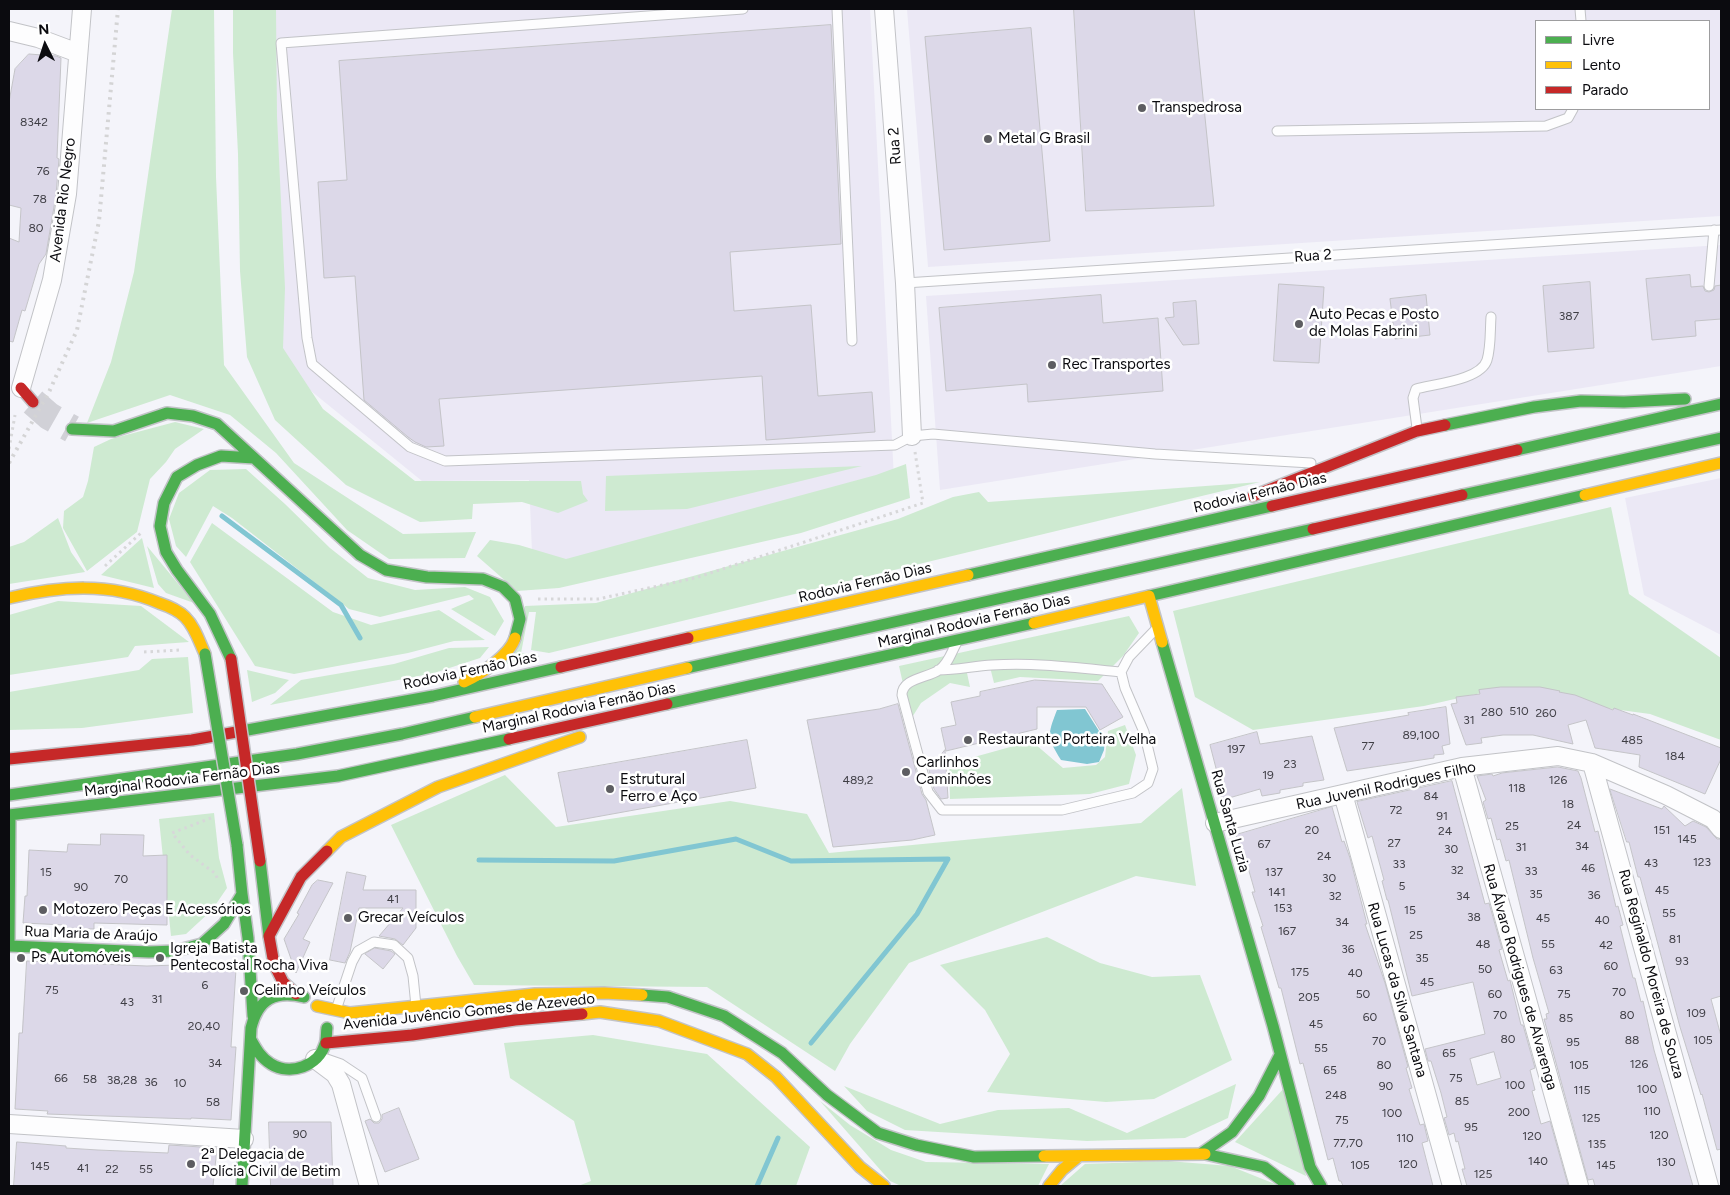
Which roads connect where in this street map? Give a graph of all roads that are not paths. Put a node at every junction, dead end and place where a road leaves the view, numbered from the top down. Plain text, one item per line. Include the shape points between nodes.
1 (82, 9) edge
2 (743, 9) edge
3 (837, 9) edge
4 (884, 9) edge
5 (9, 31) edge
6 (78, 53) junction
7 (1572, 110) edge
8 (1277, 131) dead end
9 (1717, 230) edge
10 (905, 284) junction
11 (1709, 286) dead end
12 (1491, 317) dead end
13 (852, 341) dead end
14 (21, 388) joint
15 (1721, 398) edge
16 (34, 402) tunnel mouth
17 (1721, 404) edge
18 (72, 429) tunnel mouth
19 (1417, 430) junction
20 (912, 436) junction
21 (1721, 438) edge
22 (254, 458) junction
23 (1721, 463) edge
24 (1331, 464) junction
25 (1182, 526) junction
26 (1149, 596) junction
27 (9, 598) edge
28 (1158, 627) junction
29 (958, 641) junction
30 (938, 670) junction
31 (1121, 672) junction
32 (433, 696) junction
33 (691, 699) junction
34 (9, 759) edge
35 (1592, 763) junction
36 (1462, 767) junction
37 (9, 794) edge
38 (1343, 794) junction
39 (9, 815) edge
40 (1215, 823) junction
41 (1721, 829) edge
42 (242, 894) junction
43 (268, 936) junction
44 (9, 945) edge
45 (296, 994) junction
46 (317, 1006) junction
47 (416, 1006) junction
48 (335, 1010) junction
49 (254, 1016) junction
50 (251, 1040) junction
51 (326, 1042) junction
52 (1280, 1055) junction
53 (317, 1057) junction
54 (288, 1070) junction
55 (275, 1077) dead end
56 (259, 1088) dead end
57 (245, 1111) junction
58 (376, 1117) dead end
59 (9, 1124) edge
60 (244, 1139) junction
61 (1202, 1153) junction
62 (1079, 1156) junction
63 (242, 1186) edge
64 (369, 1186) edge
65 (884, 1186) edge
66 (1049, 1186) edge
67 (1289, 1186) edge
68 (1321, 1186) edge
69 (1452, 1186) edge
70 (1578, 1186) edge
71 (1709, 1186) edge

1 - 6 street, Avenida Rio Negro
2 - 20 lane via 281,44 312,364 410,448 445,461 895,445
3 - 13 lane
4 - 10 street, Rua 2
5 - 6 street
6 - 14 street, Avenida Rio Negro via 67,194 52,280
7 - 8 lane via 1568,118 1546,126
9 - 10 lane, Rua 2
9 - 11 lane
10 - 20 street, Rua 2
12 - 19 lane via 1487,361 1480,370 1465,378 1416,389
14 - 16 main road
15 - 19 main road via 1581,401
17 - 25 main road, Rodovia Fernão Dias
18 - 22 main road via 114,431 167,414 193,416 217,424
19 - 24 main road
20 - 24 lane via 933,434 1155,454
21 - 37 main road via 402,734 297,754
22 - 32 main road via 360,555 386,570 428,577 483,579 503,587 514,599 520,619 513,644 475,677
22 - 43 main road, bridge via 222,456 177,477 164,503 160,526 166,552 210,614 231,658
23 - 26 main road, Marginal Rodovia Fernão Dias
24 - 25 main road
25 - 32 main road, Rodovia Fernão Dias
26 - 28 main road, Rua Santa Luzia
26 - 29 main road, Marginal Rodovia Fernão Dias
27 - 42 main road, bridge via 81,587 128,591 179,613 193,628 205,654
28 - 31 lane via 1130,657
28 - 40 main road, Rua Santa Luzia
29 - 30 lane via 947,662
29 - 33 main road, Marginal Rodovia Fernão Dias
30 - 31 lane via 993,665
30 - 31 lane via 908,683 902,695 928,792 942,810 1062,810 1133,793 1148,783 1153,769 1144,732
32 - 34 main road, Rodovia Fernão Dias via 192,740
33 - 39 main road, Marginal Rodovia Fernão Dias via 338,776
33 - 43 main road via 438,787 340,836 301,877
35 - 36 street, Rua Juvenil Rodrigues Filho via 1558,756
35 - 41 street, Rua Juvenil Rodrigues Filho via 1713,819
35 - 71 street, Rua Reginaldo Moreira de Souza
36 - 38 street, Rua Juvenil Rodrigues Filho
36 - 70 street, Rua Álvaro Rodrigues de Alvarenga
38 - 40 street, Rua Juvenil Rodrigues Filho
38 - 69 street, Rua Lucas da Silva Santana
39 - 44 main road
40 - 52 main road, Rua Santa Luzia
42 - 44 main road, Rua Maria de Araújo via 224,924 202,944 175,952
42 - 49 main road
43 - 45 main road via 274,964 283,982
45 - 46 main road
45 - 49 main road via 271,998
46 - 48 main road, Avenida Juvêncio Gomes de Azevedo
46 - 51 main road via 326,1024
47 - 48 main road, Avenida Juvêncio Gomes de Azevedo via 350,1013
47 - 48 lane via 408,958 394,944 374,942 358,952 352,962
47 - 62 main road, Avenida Juvêncio Gomes de Azevedo via 535,994 604,992 668,997 724,1016 782,1053 826,1096 878,1133 916,1146 974,1157
49 - 50 main road
50 - 54 main road via 264,1061 275,1068
50 - 57 main road
51 - 53 main road
51 - 65 main road, Avenida Juvêncio Gomes de Azevedo via 600,1012 659,1021 747,1054 776,1077 860,1167
52 - 61 main road via 1259,1096 1232,1132
52 - 68 main road, Rua Santa Luzia via 1310,1167
53 - 54 main road via 300,1068
53 - 58 lane via 340,1064 362,1078
53 - 64 street via 341,1084
54 - 55 main road
56 - 57 main road
57 - 60 main road
59 - 60 street
60 - 63 main road
61 - 62 main road, Avenida Juvêncio Gomes de Azevedo
61 - 67 main road, Avenida Juvêncio Gomes de Azevedo via 1264,1166
62 - 66 main road

